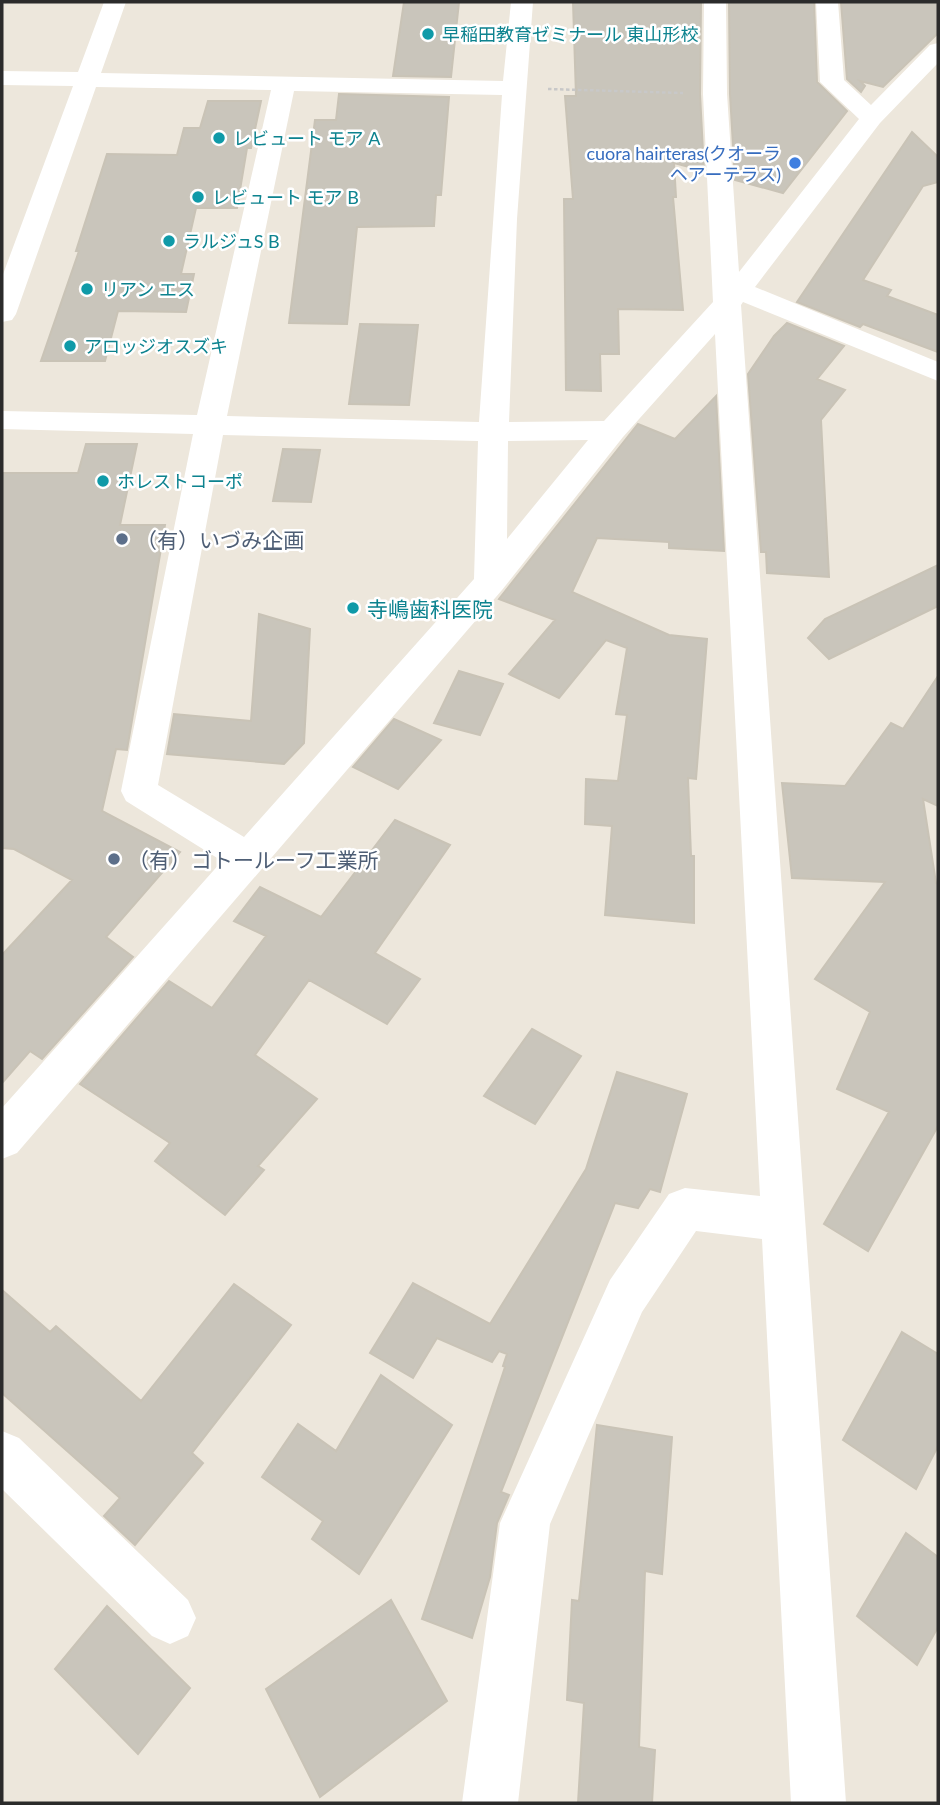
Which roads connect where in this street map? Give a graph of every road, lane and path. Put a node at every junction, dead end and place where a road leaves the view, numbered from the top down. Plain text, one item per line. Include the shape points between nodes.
1 (115, 2) edge
2 (522, 2) edge
3 (715, 2) edge
4 (827, 2) edge
5 (938, 50) edge
6 (2, 78) edge
7 (85, 80) junction
8 (284, 84) junction
9 (514, 88) junction
10 (715, 94) junction
11 (872, 118) junction
12 (733, 297) junction
13 (2, 314) edge
14 (938, 372) edge
15 (2, 420) edge
16 (210, 425) junction
17 (612, 430) junction
18 (492, 432) junction
19 (490, 582) junction
20 (247, 857) junction
21 (2, 1139) edge
22 (785, 1220) junction
23 (2, 1455) edge
24 (170, 1618) dead end
25 (490, 1803) edge
26 (819, 1803) edge

1 - 7 street
2 - 9 street
3 - 10 street
4 - 11 street via 832,82
5 - 11 street
6 - 7 street
7 - 8 street
7 - 13 street
8 - 9 street
8 - 16 street
9 - 10 path
9 - 18 street
10 - 12 street
11 - 12 street
12 - 14 street
12 - 17 street
12 - 22 street
15 - 16 street
16 - 18 street
16 - 20 street via 139,791
17 - 18 street
17 - 19 street
18 - 19 street
19 - 20 street
20 - 21 street
22 - 25 street via 685,1209 626,1296 524,1522
22 - 26 street
23 - 24 street

